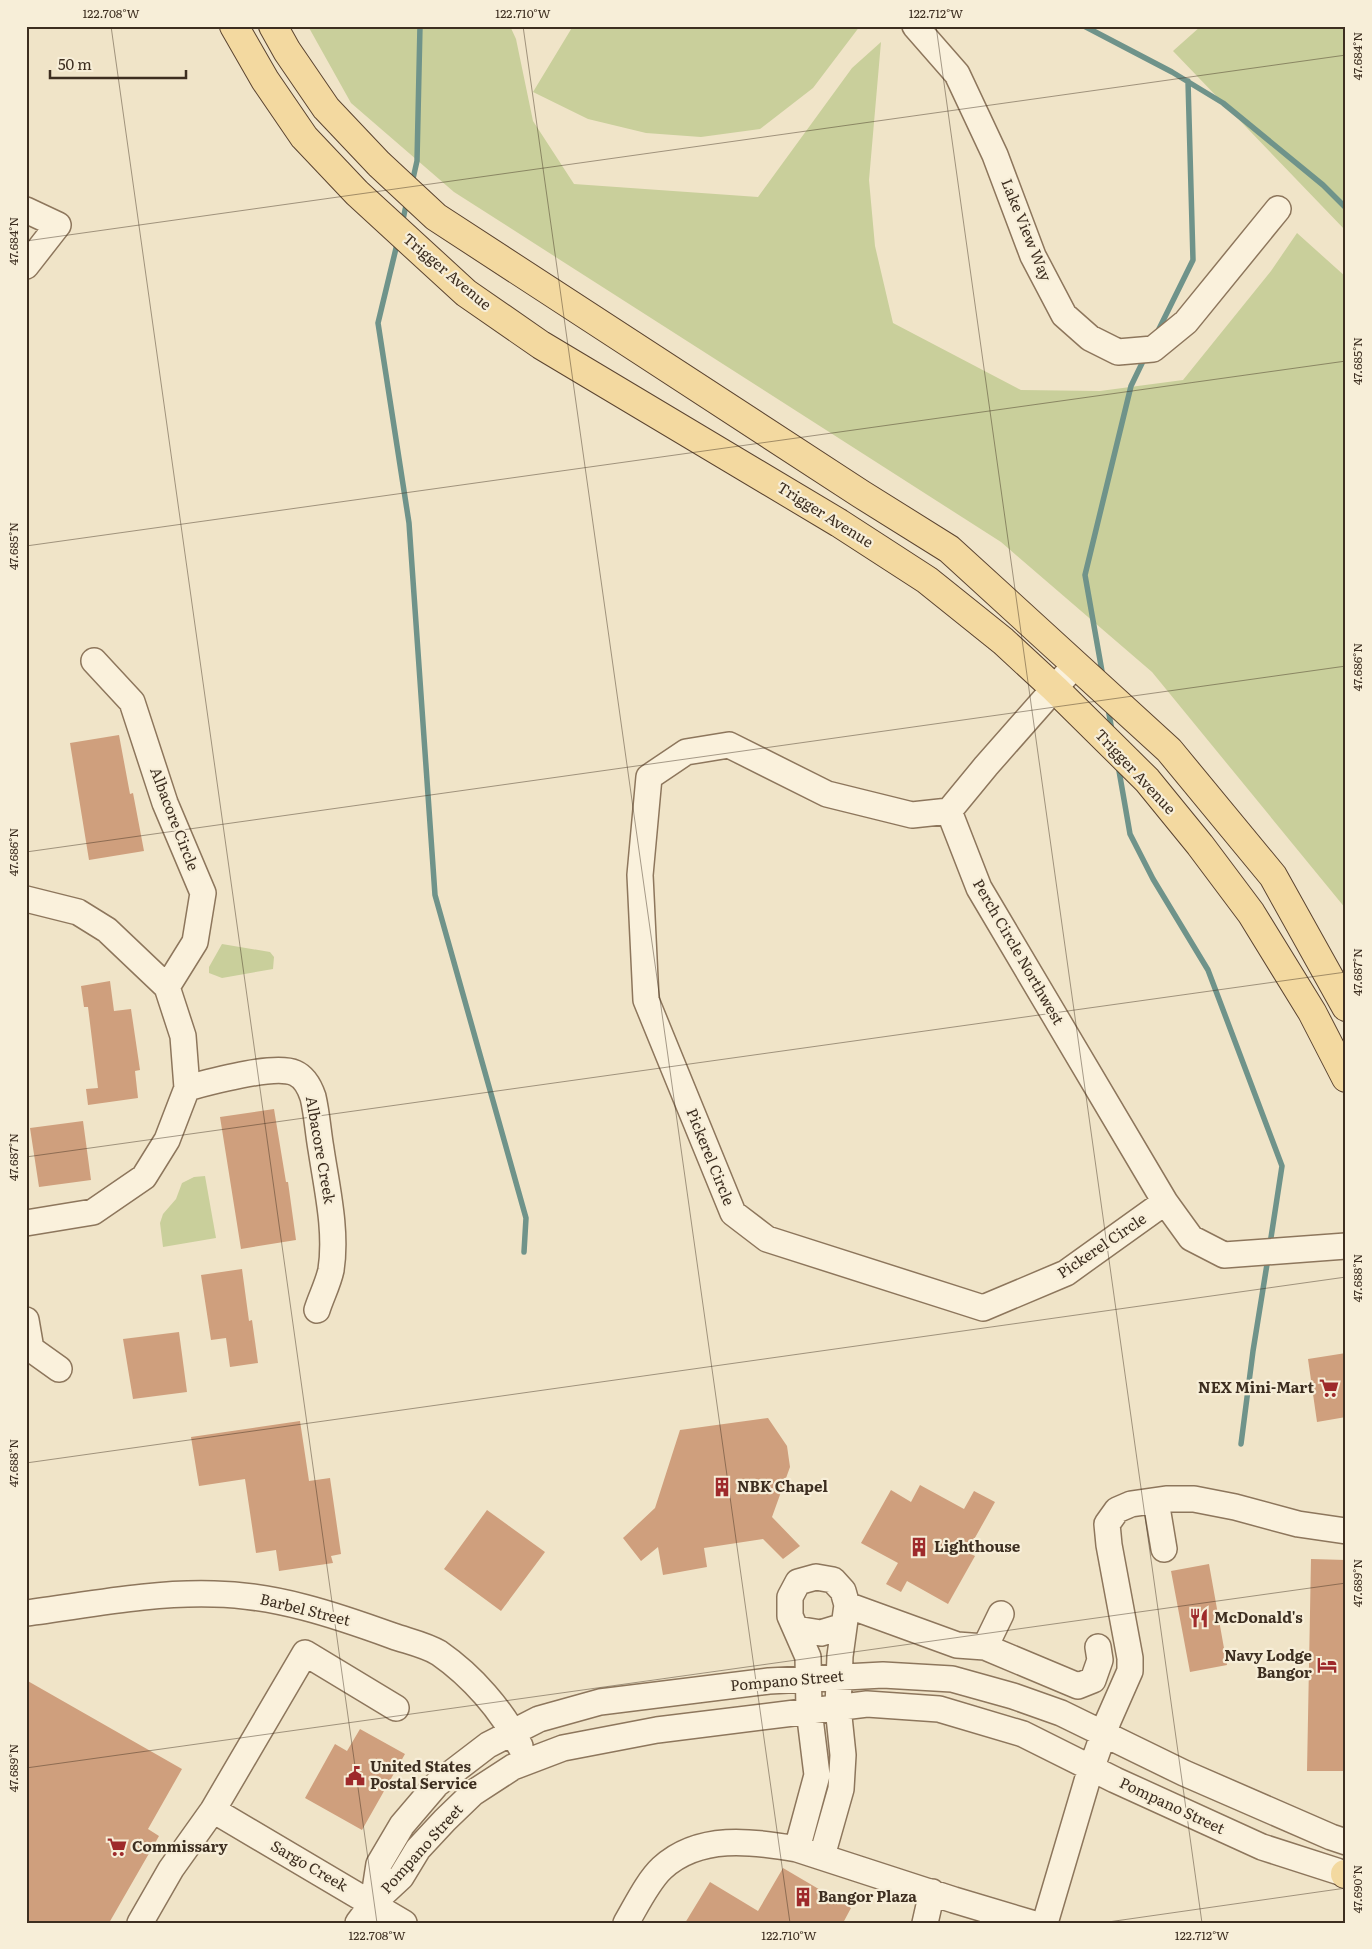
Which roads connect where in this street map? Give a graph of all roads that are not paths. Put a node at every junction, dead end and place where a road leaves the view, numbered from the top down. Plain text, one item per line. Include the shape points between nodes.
1 (234, 26) edge
2 (273, 26) edge
3 (915, 26) edge
4 (1278, 209) dead end
5 (26, 210) edge
6 (26, 266) edge
7 (94, 660) dead end
8 (1075, 665) junction
9 (1055, 689) junction
10 (949, 811) junction
11 (26, 899) edge
12 (167, 987) junction
13 (1346, 1007) edge
14 (1346, 1078) edge
15 (187, 1088) junction
16 (1164, 1202) junction
17 (26, 1223) edge
18 (1346, 1246) edge
19 (317, 1310) dead end
20 (26, 1320) edge
21 (59, 1369) dead end
22 (1156, 1501) junction
23 (1346, 1531) edge
24 (1164, 1549) dead end
25 (26, 1613) edge
26 (1001, 1614) dead end
27 (846, 1616) junction
28 (796, 1629) junction
29 (985, 1647) junction
30 (1098, 1647) dead end
31 (840, 1676) junction
32 (809, 1679) junction
33 (838, 1707) junction
34 (396, 1708) dead end
35 (809, 1710) junction
36 (513, 1732) junction
37 (1104, 1734) junction
38 (528, 1761) junction
39 (1093, 1769) junction
40 (213, 1810) junction
41 (1346, 1842) edge
42 (797, 1849) junction
43 (822, 1856) junction
44 (1346, 1874) edge
45 (932, 1892) junction
46 (373, 1903) junction
47 (140, 1923) edge
48 (358, 1923) edge
49 (404, 1923) edge
50 (626, 1923) edge
51 (925, 1923) edge
52 (1032, 1923) edge
53 (1045, 1923) edge

1 - 9 main road, Trigger Avenue via 265,80 304,137 357,193 466,293 541,345 839,523 927,580
2 - 8 main road via 326,108 436,217 949,549
3 - 4 street, Lake View Way via 957,74 996,155 1033,256 1064,315 1090,338 1118,352 1153,349 1186,322
5 - 6 street via 58,225
7 - 12 street, Albacore Circle via 132,702 166,803 204,893 195,942
8 - 9 street
8 - 13 main road via 1169,750 1273,876
9 - 10 street
9 - 14 main road, Trigger Avenue via 1147,780 1251,913 1312,1012
10 - 16 street, Perch Circle Northwest via 979,888
10 - 16 street, Pickerel Circle via 912,815 827,794 729,745 686,752 649,777 640,875 646,1000 733,1213 767,1239 983,1308 1066,1273
11 - 12 street via 78,912 107,930
12 - 15 street via 183,1036
15 - 17 street via 167,1140 144,1177 93,1212
15 - 19 street, Albacore Creek via 264,1071 283,1070 295,1073 308,1086 313,1097 333,1236 330,1271
16 - 18 street via 1191,1238 1224,1255
20 - 21 street via 31,1349
22 - 23 street via 1194,1499 1298,1524
22 - 24 street
22 - 37 street via 1131,1504 1117,1510 1107,1524 1130,1671
25 - 36 street, Barbel Street via 150,1596 214,1594 273,1600 338,1616 436,1652 465,1674
26 - 29 street
27 - 28 street via 821,1633
27 - 28 street via 843,1591 833,1580 816,1577 798,1582 790,1597 790,1616
27 - 29 street via 957,1645
27 - 31 street
28 - 32 street via 808,1657
29 - 30 street via 1078,1686 1093,1680 1100,1660
31 - 32 street, Pompano Street
31 - 33 street
31 - 37 street, Pompano Street via 883,1675 952,1680 1061,1713
32 - 35 street
32 - 36 street, Pompano Street via 600,1702 539,1720
33 - 35 street, Pompano Street
33 - 39 street, Pompano Street via 867,1704 939,1708 1023,1734
33 - 43 street via 843,1755 841,1789
34 - 40 street via 304,1653
35 - 38 street, Pompano Street via 657,1730 563,1748
35 - 42 street via 817,1775
36 - 38 street, Barbel Street
36 - 46 street, Pompano Street via 488,1745 437,1784 402,1825 379,1864
37 - 39 street
37 - 41 street, Pompano Street
38 - 46 street, Pompano Street via 513,1767 473,1794 418,1849 401,1877
39 - 44 street, Pompano Street via 1262,1847
39 - 53 street
40 - 46 street, Sargo Creek
40 - 47 street via 171,1869
42 - 43 street
42 - 50 street via 719,1842 688,1850 661,1868
43 - 45 street
45 - 51 street
45 - 52 street
46 - 48 street
46 - 49 street, Sargo Creek

